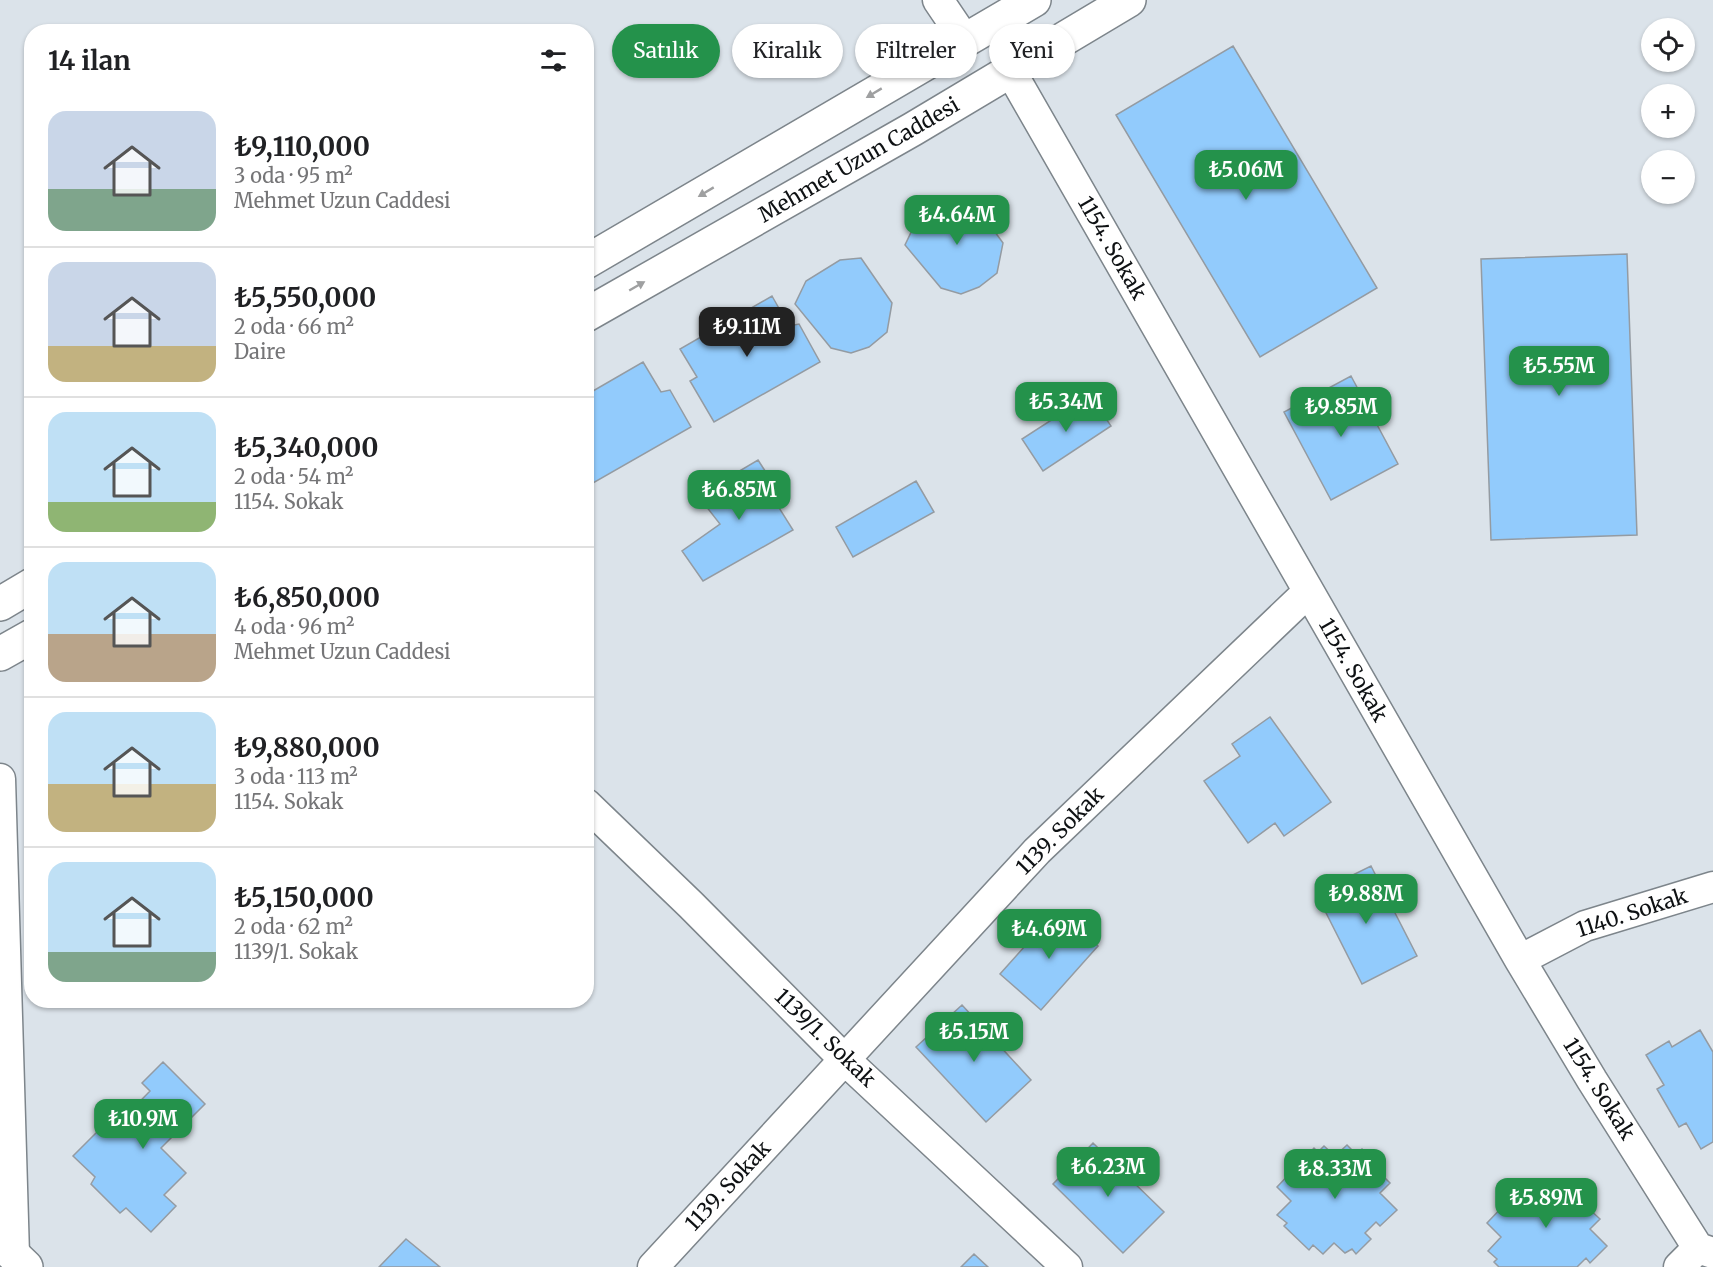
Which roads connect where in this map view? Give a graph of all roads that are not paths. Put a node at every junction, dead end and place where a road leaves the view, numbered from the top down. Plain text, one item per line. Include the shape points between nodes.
1 (938, 0) edge
2 (1034, 0) edge
3 (1129, 0) edge
4 (954, 24) edge
5 (977, 33) edge
6 (1075, 33) edge
7 (900, 78) edge
8 (1001, 78) edge
9 (1014, 78) edge
10 (594, 257) edge
11 (594, 310) edge
12 (24, 590) edge
13 (1308, 592) junction
14 (0, 604) edge
15 (24, 640) edge
16 (0, 654) edge
17 (0, 779) edge
18 (594, 812) edge
19 (1713, 887) edge
20 (1520, 960) junction
21 (844, 1059) junction
22 (13, 1255) edge
23 (1697, 1256) edge
24 (653, 1267) edge
25 (1067, 1267) edge

1 - 4 street
2 - 5 main road
3 - 6 main road, Mehmet Uzun Caddesi
7 -> 10 main road
11 -> 8 main road, Mehmet Uzun Caddesi
9 - 13 street, 1154. Sokak
12 - 14 main road
13 - 20 street, 1154. Sokak
13 - 21 street, 1139. Sokak via 1037,851
15 - 16 main road
17 - 22 street
18 - 21 street, 1139/1. Sokak
19 - 20 street, 1140. Sokak via 1585,926
20 - 23 street, 1154. Sokak
21 - 24 street, 1139. Sokak
21 - 25 street, 1139/1. Sokak

